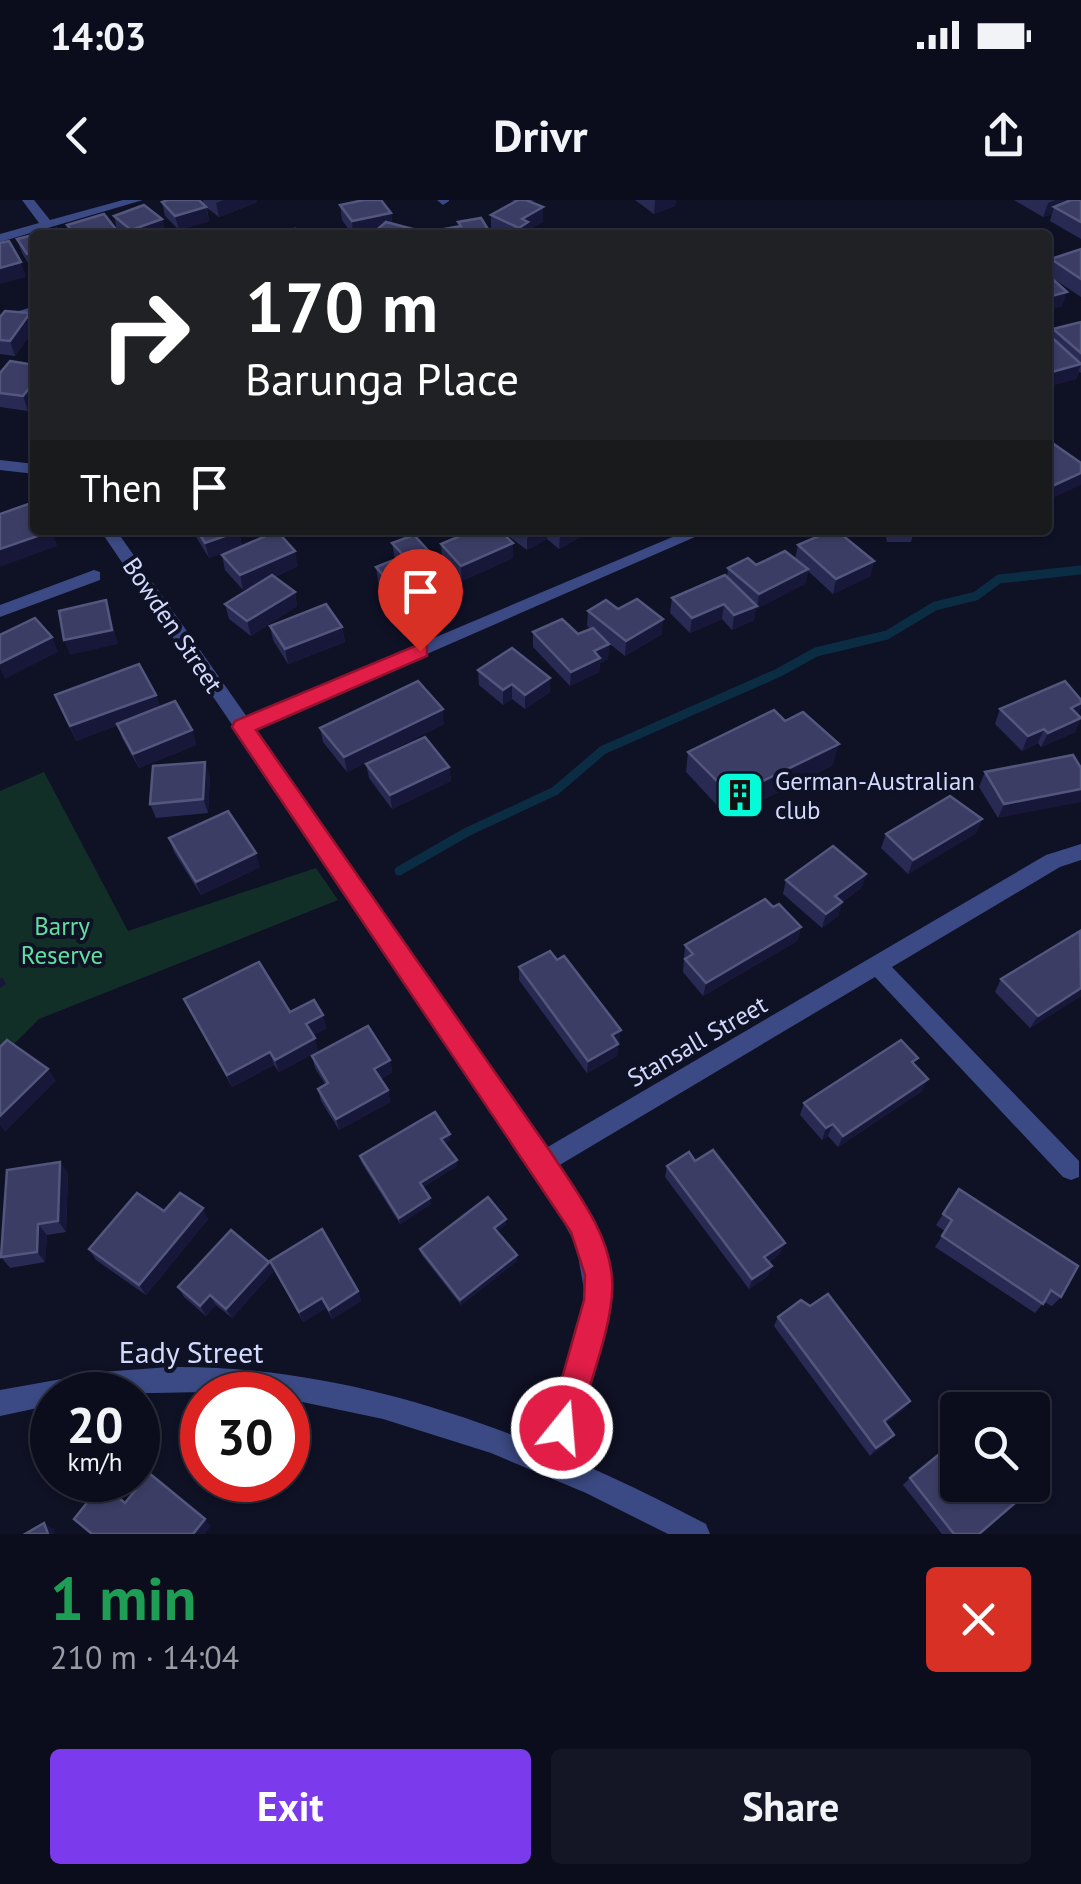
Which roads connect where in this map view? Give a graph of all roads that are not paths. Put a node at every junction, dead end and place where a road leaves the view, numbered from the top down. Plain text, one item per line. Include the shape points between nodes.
1 (28, 200) edge
2 (137, 200) edge
3 (47, 225) junction
4 (0, 238) edge
5 (30, 311) edge
6 (0, 320) edge
7 (0, 465) edge
8 (30, 469) edge
9 (116, 535) edge
10 (691, 535) edge
11 (94, 576) dead end
12 (0, 611) edge
13 (242, 727) junction
14 (1081, 852) edge
15 (878, 966) junction
16 (543, 1163) junction
17 (1070, 1169) dead end
18 (0, 1403) edge
19 (552, 1464) junction
20 (696, 1534) edge

1 - 3 street
2 - 3 street
3 - 4 street
5 - 6 lane
7 - 8 street
9 - 13 street, Bowden Street
10 - 13 street
11 - 12 street
13 - 16 street, Bowden Street
14 - 15 street, Stansall Street
15 - 16 street, Stansall Street
15 - 17 street
16 - 19 street, Bowden Street via 582,1226 598,1275 594,1324
18 - 19 street, Eady Street via 62,1389 160,1380 270,1384 359,1400
19 - 20 street

